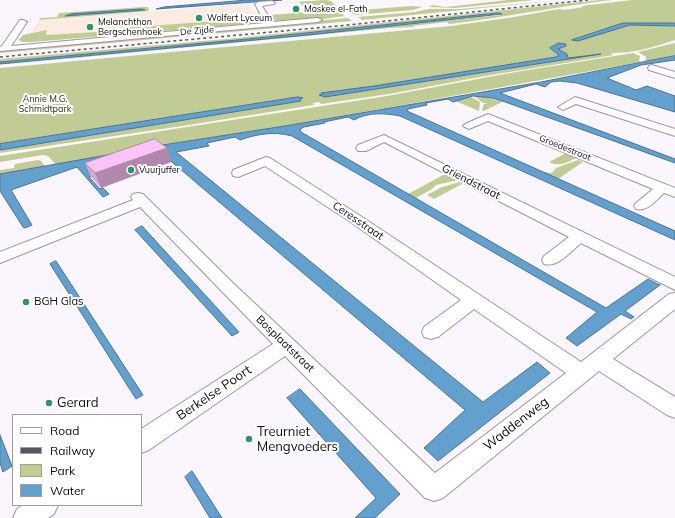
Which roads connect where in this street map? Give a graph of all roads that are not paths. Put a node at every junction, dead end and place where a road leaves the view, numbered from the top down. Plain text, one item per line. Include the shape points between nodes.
1 (272, 3) dead end
2 (318, 20) dead end
3 (23, 22) dead end
4 (270, 25) junction
5 (2, 48) edge
6 (652, 68) dead end
7 (673, 77) edge
8 (563, 107) dead end
9 (469, 126) dead end
10 (675, 133) edge
11 (362, 148) dead end
12 (238, 173) dead end
13 (662, 188) junction
14 (675, 193) edge
15 (641, 206) dead end
16 (580, 236) junction
17 (0, 258) edge
18 (550, 260) dead end
19 (675, 284) edge
20 (675, 299) edge
21 (474, 300) junction
22 (431, 332) dead end
23 (287, 345) junction
24 (598, 360) junction
25 (581, 373) junction
26 (675, 408) edge
27 (142, 441) edge
28 (434, 489) joint
29 (44, 506) edge
30 (26, 518) edge

1 - 4 street via 258,4
2 - 4 street, De Zijde
3 - 5 street, De Zijde
4 - 5 street, De Zijde
6 - 7 street
8 - 10 street via 575,100
9 - 13 street, Groedestraat via 488,117
11 - 16 street, Griendstraat via 384,138
12 - 21 street, Ceresstraat via 266,161
13 - 14 street, Groedestraat
13 - 15 street
16 - 18 street
16 - 19 street, Griendstraat
17 - 23 street, Bosplaatstraat via 140,199
20 - 24 street, Waddenweg
21 - 22 street
21 - 25 street, Ceresstraat
23 - 27 street, Berkelse Poort
23 - 28 street, Bosplaatstraat
24 - 25 street, Waddenweg
24 - 26 street
25 - 28 street, Waddenweg
29 - 30 street

